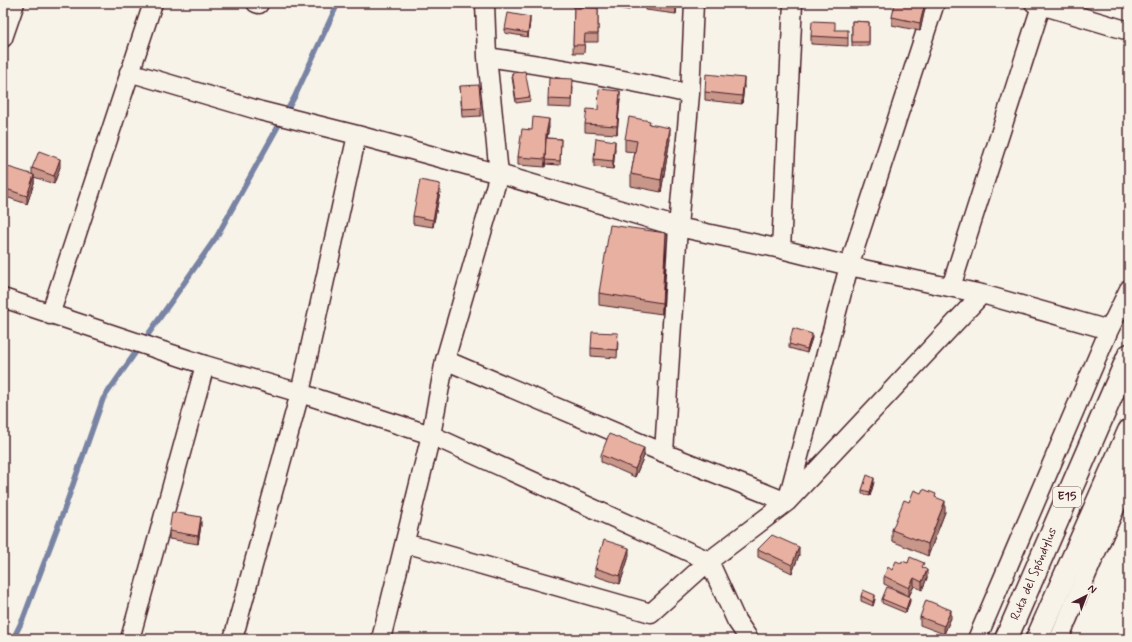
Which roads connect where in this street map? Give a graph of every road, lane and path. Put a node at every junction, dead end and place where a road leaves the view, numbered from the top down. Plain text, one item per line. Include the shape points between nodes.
1 (15, 3) edge
2 (153, 3) edge
3 (485, 3) edge
4 (694, 3) edge
5 (793, 3) edge
6 (936, 3) edge
7 (1039, 4) edge
8 (1129, 31) edge
9 (3, 38) edge
10 (487, 57) junction
11 (129, 72) junction
12 (690, 94) junction
13 (357, 134) junction
14 (499, 174) junction
15 (678, 227) junction
16 (781, 249) junction
17 (849, 266) junction
18 (951, 287) junction
19 (1129, 288) edge
20 (982, 294) junction
21 (3, 298) edge
22 (50, 314) junction
23 (1109, 330) junction
24 (1129, 355) edge
25 (445, 360) junction
26 (205, 365) junction
27 (300, 393) junction
28 (1129, 431) edge
29 (431, 435) junction
30 (664, 453) junction
31 (1129, 476) edge
32 (787, 502) junction
33 (405, 543) junction
34 (710, 561) junction
35 (130, 639) edge
36 (233, 639) edge
37 (380, 639) edge
38 (749, 639) edge
39 (977, 639) edge
40 (1006, 639) edge
41 (1037, 639) edge
42 (1059, 639) edge

1 - 9 street
2 - 11 street
3 - 10 street
4 - 12 street
5 - 16 street
6 - 17 street
7 - 8 street
7 - 18 street
10 - 12 street via 550,66
10 - 14 street
11 - 13 street via 261,111
11 - 22 street
12 - 15 street
13 - 14 street
13 - 27 street
14 - 15 street
14 - 25 street
15 - 16 street
15 - 30 street
16 - 17 street
17 - 18 street
17 - 32 street
18 - 20 street
19 - 23 street
20 - 23 street
20 - 32 street
21 - 22 street
22 - 26 street
23 - 39 street
24 - 40 highway, Ruta del Spóndylus / E15
25 - 29 street
25 - 30 street
26 - 27 street
26 - 35 street
27 - 29 street
27 - 36 street
28 - 41 highway, E15
29 - 33 street
29 - 34 street
30 - 32 street
31 - 42 street
32 - 34 street
33 - 34 street via 651,613
33 - 37 street
34 - 38 street via 736,620

